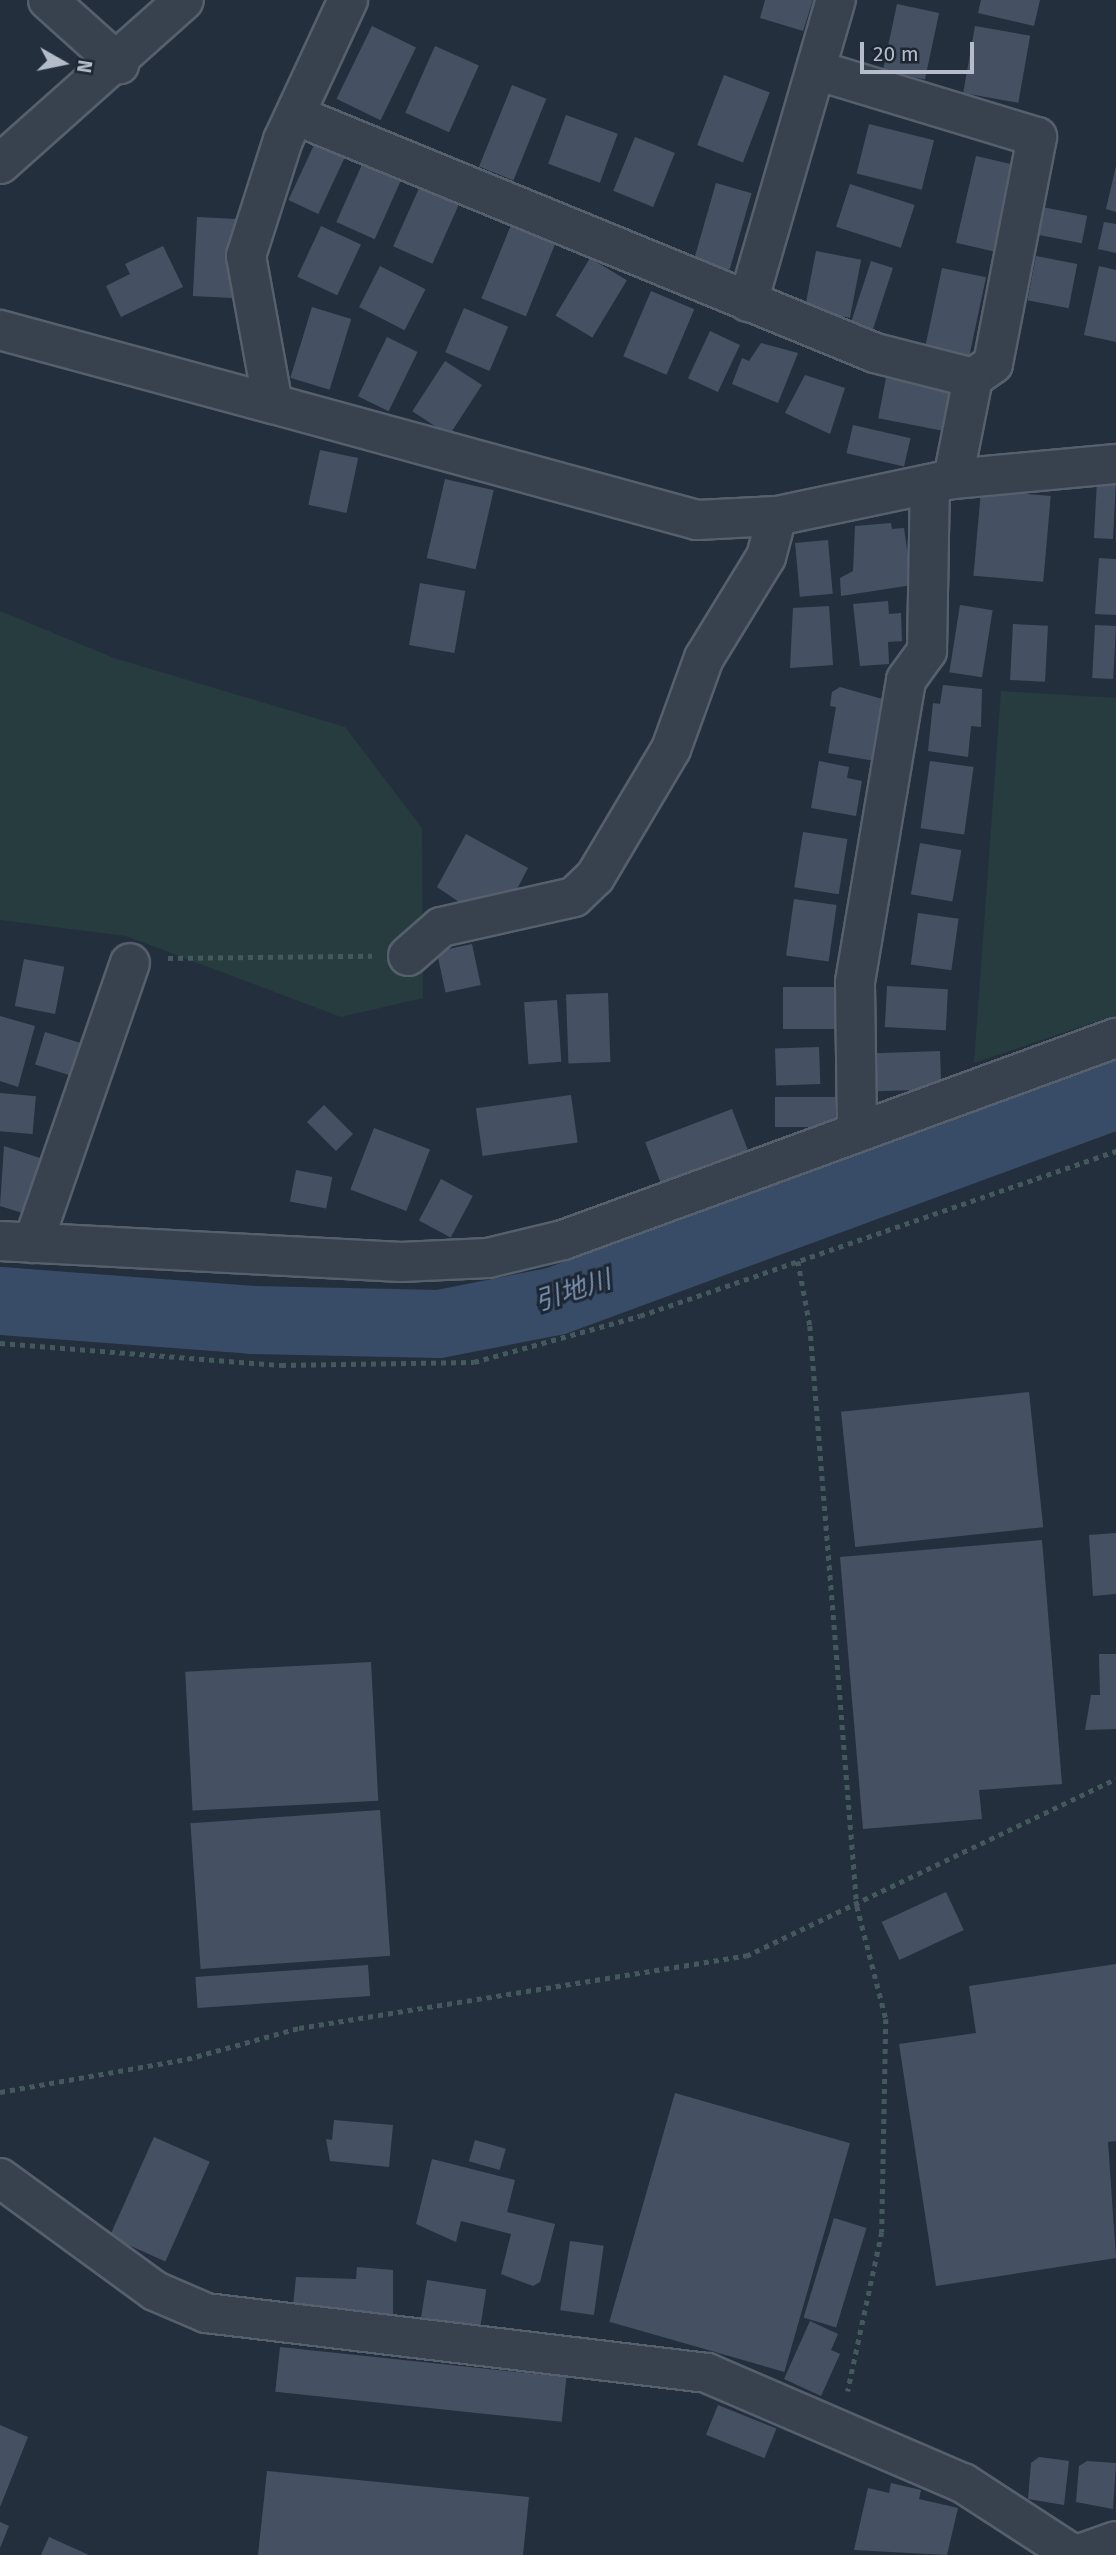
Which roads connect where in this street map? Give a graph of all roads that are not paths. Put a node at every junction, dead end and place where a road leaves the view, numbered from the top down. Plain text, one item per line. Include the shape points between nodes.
1 (48, 0) edge
2 (184, 0) edge
3 (348, 0) edge
4 (836, 0) edge
5 (119, 64) junction
6 (817, 70) junction
7 (295, 115) junction
8 (0, 164) edge
9 (748, 302) junction
10 (0, 330) edge
11 (973, 378) junction
12 (273, 404) junction
13 (1116, 464) edge
14 (942, 482) junction
15 (777, 516) junction
16 (408, 956) road end
17 (130, 962) road end
18 (1116, 1038) edge
19 (857, 1128) junction
20 (17, 1242) edge
21 (0, 2178) edge
22 (1116, 2541) edge
23 (1075, 2555) edge

1 - 5 street
2 - 5 street
3 - 7 street
4 - 6 street
5 - 8 street
6 - 9 street
6 - 11 street via 1037,137 993,364
7 - 9 street
7 - 12 street via 246,256
9 - 11 street via 875,353
10 - 12 street
11 - 14 street
12 - 15 street via 697,520
13 - 14 street
14 - 15 street
14 - 19 street via 927,651 906,680 855,982
15 - 16 street via 766,557 704,658 671,749 595,877 574,897 441,926
17 - 20 street
18 - 19 street
19 - 20 street via 563,1240 488,1258 401,1262
21 - 23 street via 155,2291 206,2314 666,2364 731,2382 963,2483
22 - 23 street

